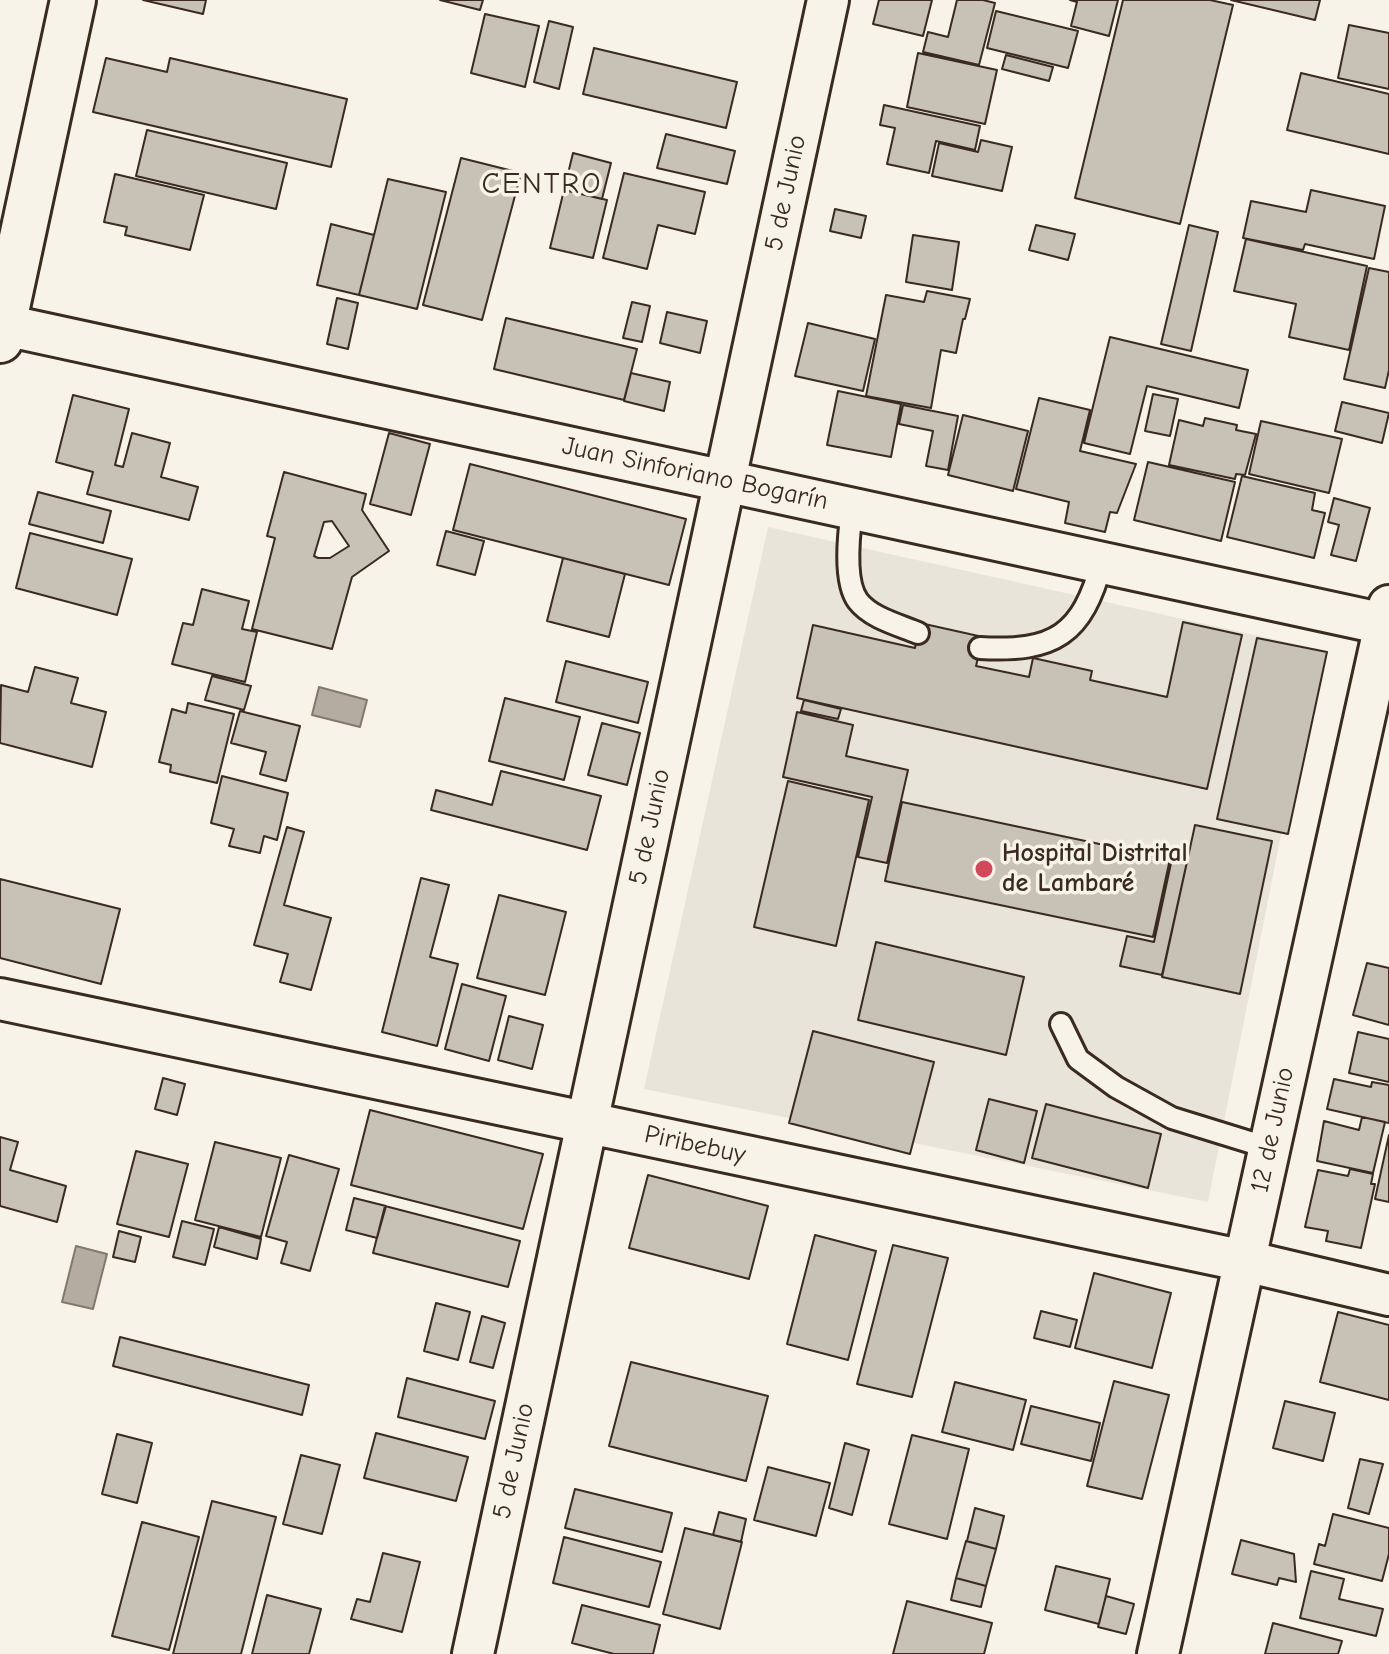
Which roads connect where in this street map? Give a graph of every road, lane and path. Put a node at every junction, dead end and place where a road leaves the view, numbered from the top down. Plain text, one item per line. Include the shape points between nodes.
1 (73, 0) edge
2 (828, 0) edge
3 (1, 330) edge
4 (725, 481) junction
5 (852, 509) junction
6 (1102, 562) junction
7 (1388, 618) edge
8 (918, 633) dead end
9 (980, 648) dead end
10 (0, 999) edge
11 (1061, 1024) dead end
12 (587, 1123) junction
13 (1269, 1148) junction
14 (1245, 1261) junction
15 (1389, 1295) edge
16 (473, 1654) edge
17 (1158, 1654) edge

1 - 3 street
2 - 4 street, 5 de Junio
3 - 4 street, Juan Sinforiano Bogarín
4 - 5 street, Juan Sinforiano Bogarín
4 - 12 street, 5 de Junio
5 - 6 street, Juan Sinforiano Bogarín
5 - 8 lane via 848,568 857,600 881,618
6 - 7 street, Juan Sinforiano Bogarín
6 - 9 lane via 1093,595 1076,623 1051,641 1014,650
7 - 13 street, 12 de Junio
10 - 12 street, Piribebuy
11 - 13 lane via 1078,1059 1116,1087 1172,1118
12 - 14 street, Piribebuy
12 - 16 street, 5 de Junio
13 - 14 street, 12 de Junio
14 - 15 street, Piribebuy
14 - 17 street, 12 de Junio

